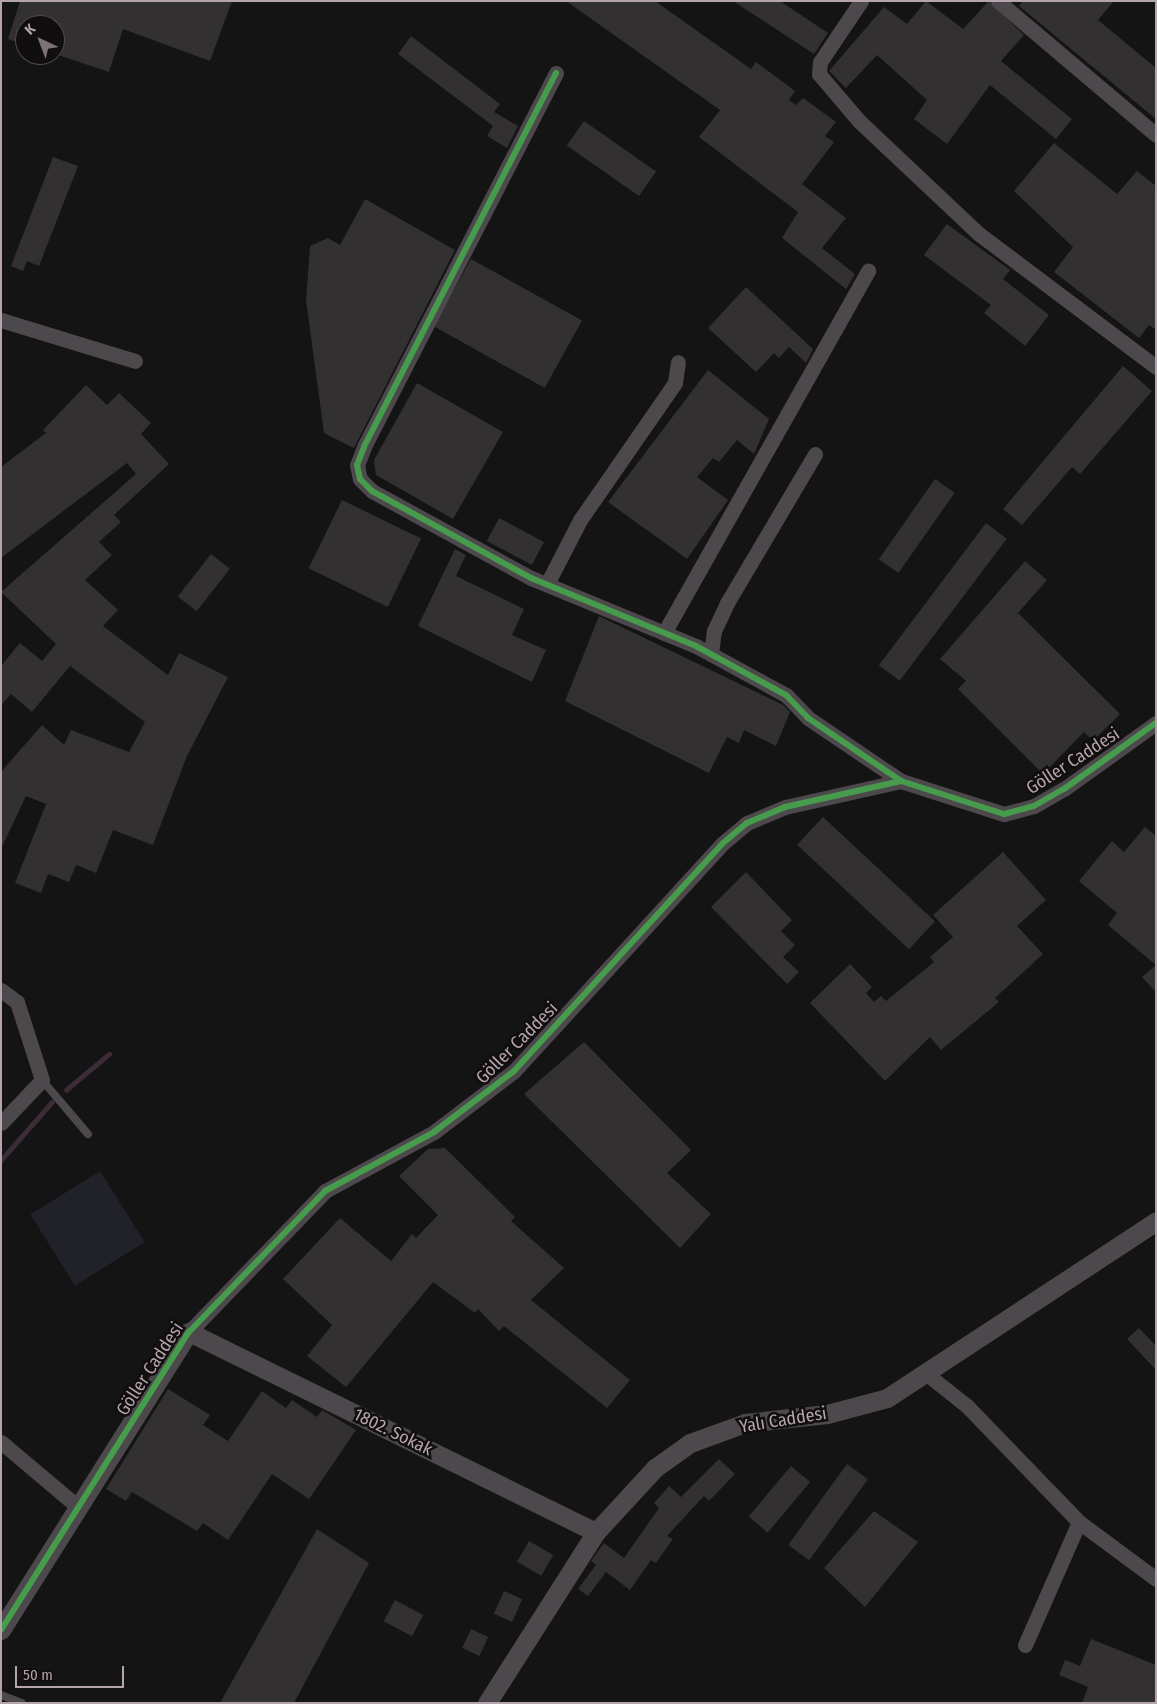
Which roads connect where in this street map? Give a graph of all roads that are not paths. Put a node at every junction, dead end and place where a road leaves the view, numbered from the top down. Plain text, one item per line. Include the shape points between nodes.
1 (861, 1) edge
2 (998, 1) edge
3 (556, 73) dead end
4 (1156, 134) edge
5 (868, 271) dead end
6 (1, 320) edge
7 (136, 361) dead end
8 (678, 362) dead end
9 (1156, 367) edge
10 (815, 454) dead end
11 (546, 584) junction
12 (664, 633) junction
13 (711, 654) junction
14 (1156, 723) edge
15 (901, 781) junction
16 (1, 990) edge
17 (42, 1080) junction
18 (1, 1123) edge
19 (88, 1134) dead end
20 (1156, 1222) edge
21 (189, 1332) junction
22 (928, 1375) junction
23 (1, 1442) edge
24 (78, 1508) junction
25 (1079, 1522) junction
26 (596, 1532) junction
27 (1156, 1579) edge
28 (1, 1630) edge
29 (1025, 1645) dead end
30 (1, 1695) edge
31 (22, 1703) edge
32 (487, 1703) edge

1 - 9 street via 820,62 819,74 859,121 979,234
2 - 4 street
3 - 11 street via 357,465 360,479 372,492
5 - 12 street
6 - 7 street
8 - 11 street via 675,383 580,520
10 - 13 street via 727,603 714,631
11 - 12 street
12 - 13 street
13 - 15 street via 786,695 808,718
14 - 15 street, Göller Caddesi via 1064,789 1034,806 1004,814
15 - 21 street, Göller Caddesi via 785,807 747,823 723,843 514,1071 434,1132 325,1192
16 - 17 street via 17,1002
17 - 18 street
17 - 19 lane
20 - 22 street, Yalı Caddesi
21 - 24 street, Göller Caddesi
21 - 26 street, 1802. Sokak
22 - 25 street via 967,1406
22 - 26 street, Yalı Caddesi via 888,1398 827,1414 745,1424 690,1443 655,1468
23 - 24 street
24 - 28 street, Göller Caddesi
25 - 27 street
25 - 29 street
26 - 32 street, Yalı Caddesi
30 - 31 lane

